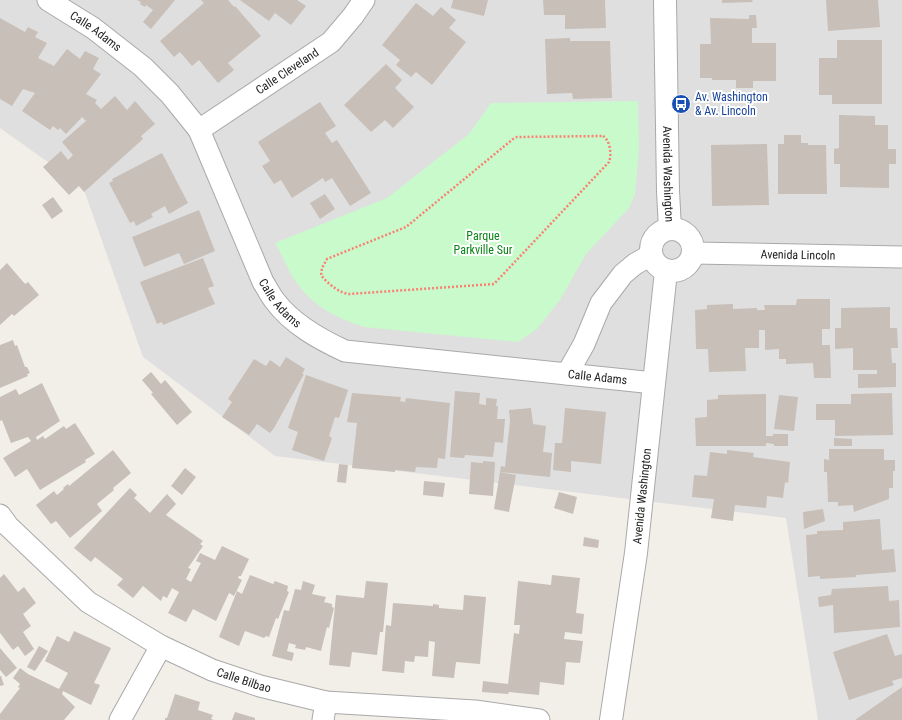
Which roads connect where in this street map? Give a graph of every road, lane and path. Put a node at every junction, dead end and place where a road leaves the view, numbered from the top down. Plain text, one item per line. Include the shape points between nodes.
1 (48, 0) edge
2 (364, 0) edge
3 (665, 0) edge
4 (199, 130) junction
5 (610, 162) joint
6 (670, 229) junction
7 (693, 253) junction
8 (651, 255) junction
9 (902, 257) edge
10 (666, 271) junction
11 (567, 374) junction
12 (654, 383) junction
13 (3, 524) edge
14 (161, 646) junction
15 (324, 711) edge
16 (120, 720) edge
17 (539, 720) edge
18 (611, 720) edge

1 - 4 street, Calle Adams via 93,28 143,67 170,94
2 - 4 street, Calle Cleveland via 331,42
3 - 6 street, Avenida Washington
4 - 11 street, Calle Adams via 263,282 275,301 297,324 321,340 345,351
5 - 5 path via 608,141 603,136 517,137 406,227 327,259 321,274 330,285 344,294 494,284
6 - 7 street, Avenida Washington via 685,233 690,238
6 - 8 street, Avenida Washington via 657,234 652,241
7 - 9 street, Avenida Lincoln
7 - 10 street via 687,266 681,270
8 - 10 street via 659,268
8 - 11 street via 623,274 602,303
10 - 12 street, Avenida Washington
11 - 12 street, Calle Adams
12 - 18 street, Avenida Washington via 636,553
13 - 14 street, Calle Bilbao via 88,602
14 - 15 street, Calle Bilbao via 212,670
14 - 16 street
15 - 17 street, Calle Bilbao via 475,711

